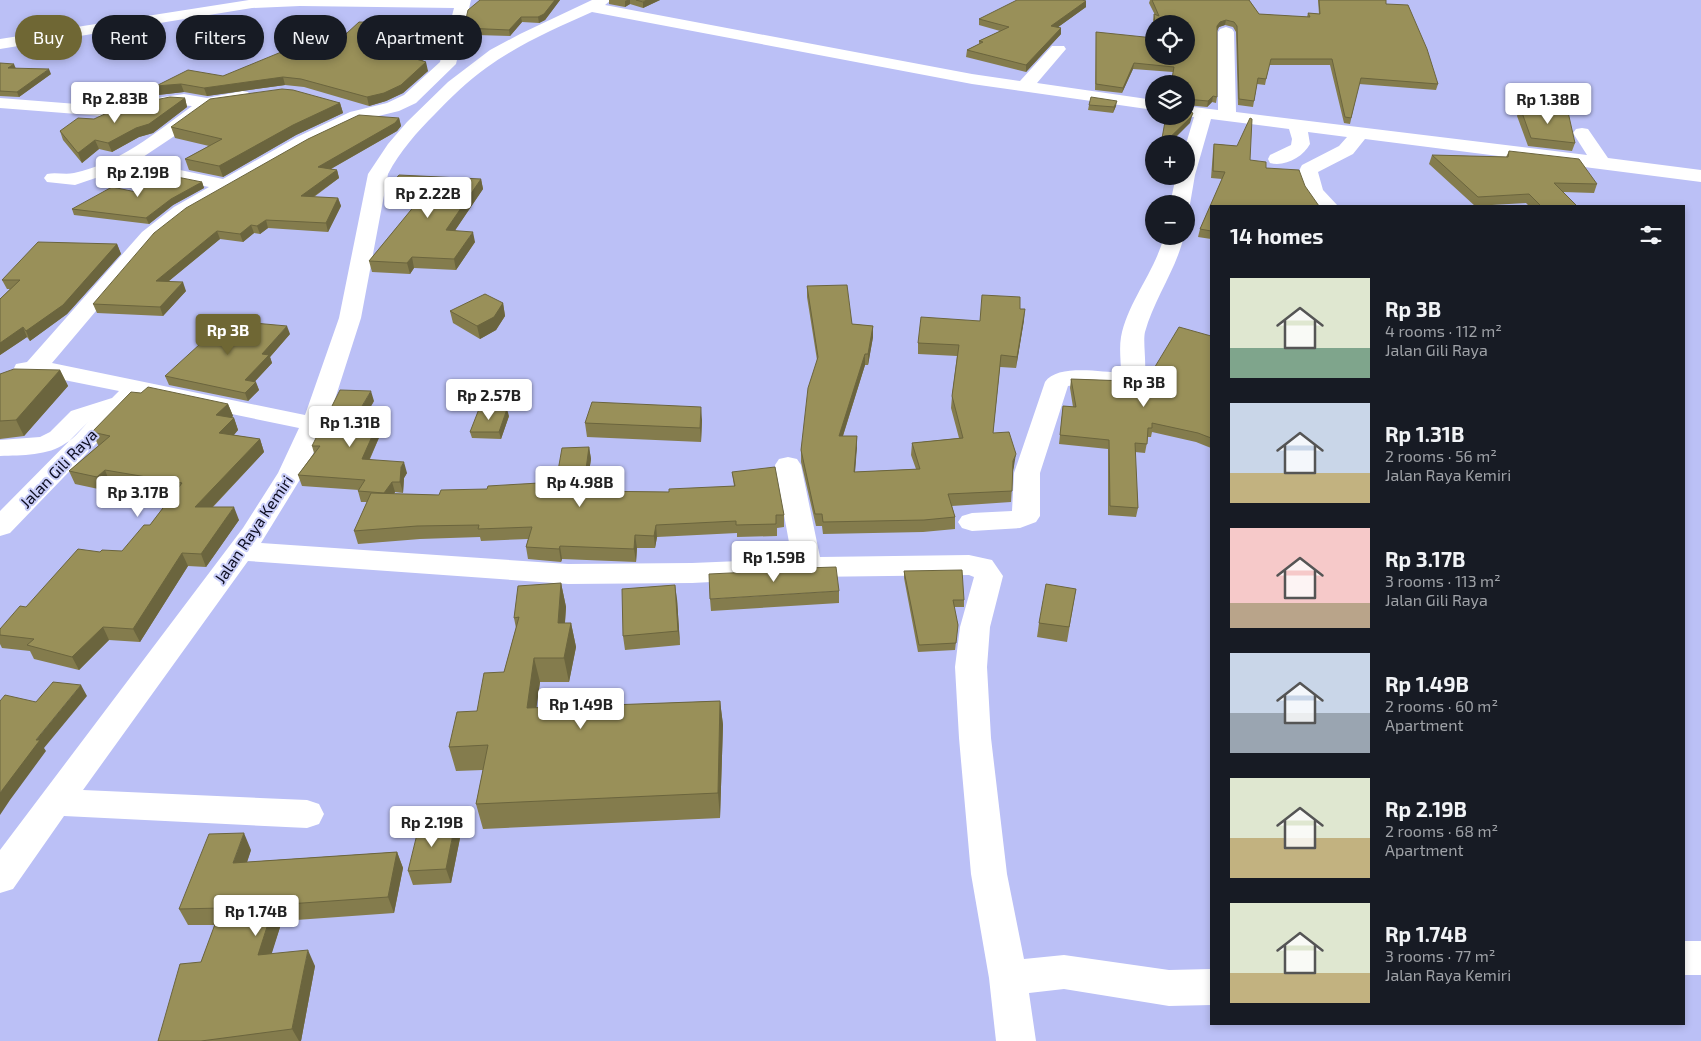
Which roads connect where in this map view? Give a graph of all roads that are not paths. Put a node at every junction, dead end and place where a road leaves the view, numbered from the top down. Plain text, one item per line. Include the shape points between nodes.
1 (463, 2) edge
2 (597, 3) edge
3 (1226, 32) dead end
4 (0, 44) edge
5 (1058, 49) dead end
6 (462, 64) junction
7 (1025, 86) junction
8 (255, 94) edge
9 (0, 103) edge
10 (207, 103) junction
11 (1145, 104) edge
12 (338, 105) edge
13 (1195, 112) edge
14 (368, 113) junction
15 (1227, 115) junction
16 (1296, 125) junction
17 (1360, 133) junction
18 (1582, 133) dead end
19 (1277, 159) dead end
20 (1601, 162) junction
21 (122, 163) junction
22 (1701, 176) edge
23 (54, 178) dead end
24 (226, 185) junction
25 (1327, 205) edge
26 (1171, 245) edge
27 (34, 369) junction
28 (0, 373) edge
29 (0, 385) edge
30 (130, 396) junction
31 (314, 424) junction
32 (0, 448) edge
33 (788, 465) dead end
34 (972, 522) dead end
35 (0, 527) edge
36 (241, 551) junction
37 (808, 567) junction
38 (55, 802) junction
39 (307, 814) dead end
40 (0, 878) edge
41 (1685, 958) edge
42 (1701, 958) edge
43 (1008, 978) junction
44 (1210, 987) edge
45 (1016, 1041) edge

1 - 4 street via 252,4
1 - 6 street
2 - 6 street, Jalan Raya Kemiri via 516,43
2 - 7 street via 878,62
3 - 15 street via 1229,59
5 - 7 street
6 - 14 street via 403,104
6 - 31 street, Jalan Raya Kemiri via 451,88 405,133 378,174 350,318
7 - 11 street
8 - 10 street
9 - 10 street via 123,116 145,105 166,100
10 - 21 street
12 - 14 street
13 - 15 street
14 - 24 street via 286,150
15 - 16 street
16 - 17 street
16 - 19 street via 1302,135 1302,144 1298,150
17 - 20 street
17 - 25 street via 1346,150 1310,169 1308,179 1312,190
18 - 20 street
20 - 22 street
21 - 23 street via 75,180
21 - 24 street
24 - 27 street via 181,211 149,236
26 - 34 street via 1134,333 1131,351 1133,378 1065,378 1057,382 1027,474 1026,516
27 - 28 street
27 - 29 street
27 - 30 street via 106,381
30 - 31 street via 144,389
30 - 32 street via 80,416 49,444
30 - 35 street, Jalan Gili Raya
31 - 36 street, Jalan Raya Kemiri via 291,473
33 - 37 street
36 - 37 street via 568,574 692,573
36 - 38 street, Jalan Raya Kemiri
37 - 43 street via 969,565 982,567 989,576 975,626 972,676 988,874
38 - 39 street
38 - 40 street, Jalan Raya Kemiri
41 - 42 street
43 - 44 street via 1064,972 1168,988
43 - 45 street

